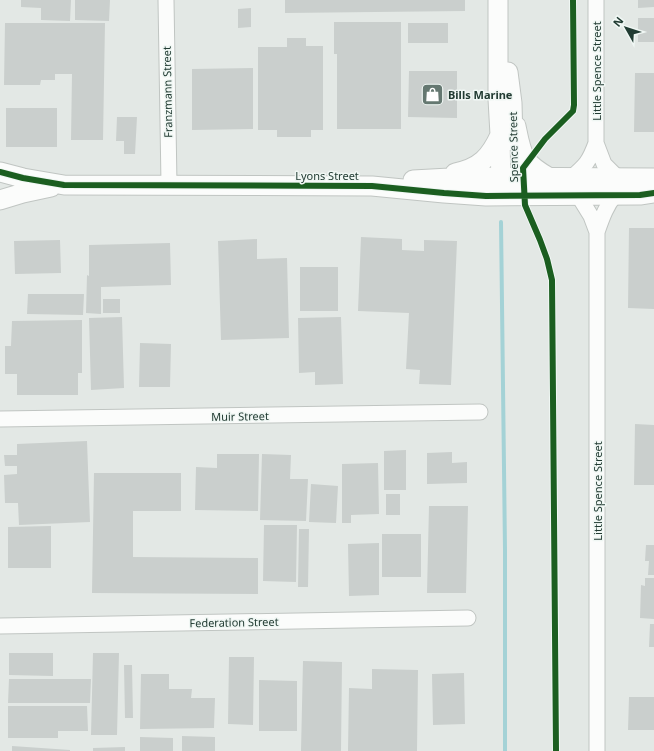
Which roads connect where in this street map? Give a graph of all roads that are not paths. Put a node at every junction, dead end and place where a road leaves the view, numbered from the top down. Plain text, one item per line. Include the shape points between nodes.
1 (166, 0) edge
2 (596, 0) edge
3 (498, 2) edge
4 (512, 103) junction
5 (500, 135) junction
6 (596, 143) junction
7 (0, 172) edge
8 (550, 178) junction
9 (571, 178) junction
10 (654, 178) edge
11 (417, 180) junction
12 (64, 184) junction
13 (169, 184) junction
14 (372, 186) junction
15 (507, 186) junction
16 (617, 186) junction
17 (654, 193) edge
18 (578, 195) junction
19 (0, 200) edge
20 (597, 232) junction
21 (480, 412) dead end
22 (0, 419) edge
23 (468, 618) dead end
24 (0, 626) edge
25 (598, 751) edge

1 - 13 street, Franzmann Street
2 - 6 street, Little Spence Street
3 - 4 street, Spence Street
3 - 5 street, Spence Street
4 - 8 street via 525,160 534,169
4 - 15 street, Spence Street
5 - 11 street via 490,153 475,167
5 - 15 street, Spence Street
6 - 9 street, Little Spence Street via 586,166
6 - 16 street, Little Spence Street via 604,164
7 - 12 street, Lyons Street
8 - 9 street, Lyons Street
8 - 15 street, Lyons Street
9 - 16 street, Lyons Street
10 - 16 street, Lyons Street
11 - 14 street, Lyons Street
11 - 15 street, Lyons Street via 468,177
12 - 13 street, Lyons Street
12 - 19 street, Lyons Street via 23,192
13 - 14 street, Lyons Street
14 - 15 street, Lyons Street via 444,193
15 - 18 street, Lyons Street
16 - 17 street, Lyons Street
16 - 18 street, Lyons Street
16 - 20 street, Little Spence Street via 603,213
18 - 20 street, Little Spence Street
20 - 25 street, Little Spence Street
21 - 22 street, Muir Street
23 - 24 street, Federation Street

